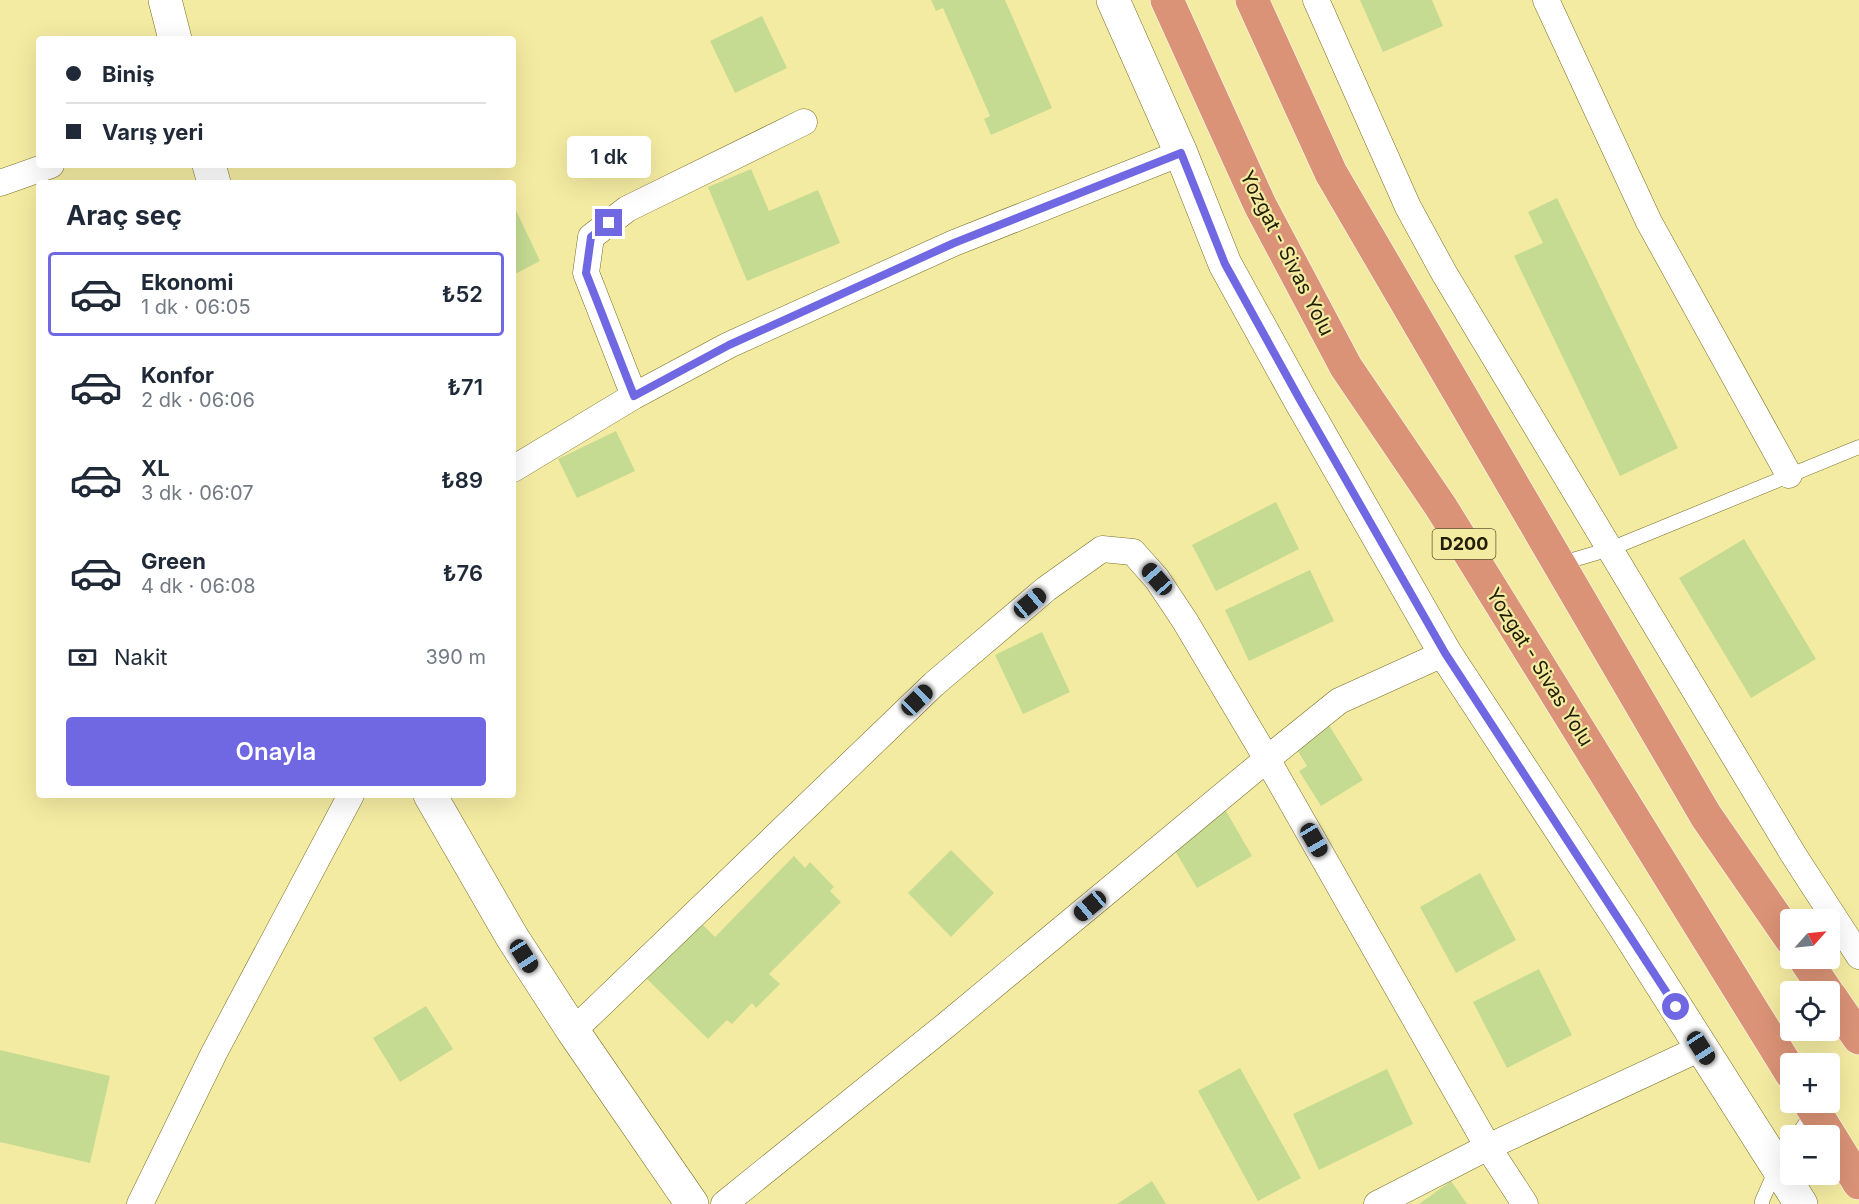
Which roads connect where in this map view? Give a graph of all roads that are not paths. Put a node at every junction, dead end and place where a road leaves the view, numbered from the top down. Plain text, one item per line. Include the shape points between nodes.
1 (165, 0) edge
2 (1113, 0) edge
3 (1167, 0) edge
4 (1252, 0) edge
5 (1316, 0) edge
6 (1546, 0) edge
7 (174, 36) edge
8 (804, 122) dead end
9 (1181, 153) junction
10 (42, 168) edge
11 (0, 183) edge
12 (634, 396) junction
13 (1859, 447) edge
14 (516, 468) edge
15 (1789, 475) junction
16 (1610, 549) junction
17 (1560, 564) junction
18 (1445, 653) junction
19 (1267, 759) junction
20 (349, 798) edge
21 (432, 798) edge
22 (1780, 923) edge
23 (1859, 956) edge
24 (1840, 1010) edge
25 (573, 1031) junction
26 (1859, 1038) edge
27 (1701, 1048) junction
28 (1780, 1055) edge
29 (1816, 1124) edge
30 (1488, 1147) junction
31 (1780, 1151) edge
32 (1780, 1164) edge
33 (1859, 1183) edge
34 (1794, 1185) edge
35 (140, 1204) edge
36 (692, 1204) edge
37 (724, 1204) edge
38 (1377, 1204) edge
39 (1525, 1204) edge
40 (1762, 1204) edge
41 (1801, 1204) edge

1 - 7 street
2 - 9 street
3 - 28 highway, Yozgat - Sivas Yolu / D200 via 1260,205 1346,367 1441,507
4 - 17 highway via 1331,173
5 - 16 street via 1408,207
6 - 15 street via 1649,222
8 - 12 street via 627,209 591,237 586,273
9 - 12 street via 954,243 729,345
9 - 18 street via 1225,264
10 - 11 street
12 - 14 street
13 - 15 lane
15 - 16 lane
16 - 17 lane
16 - 23 street via 1793,854
17 - 22 highway via 1706,816
18 - 19 street via 1340,701
18 - 27 street
19 - 25 street via 1157,579 1133,552 1102,549 1046,589 934,684
19 - 30 street
19 - 37 street
20 - 35 street via 219,1042
21 - 25 street via 512,937
24 - 26 highway
25 - 36 street
27 - 30 street
27 - 31 street
29 - 33 highway
30 - 38 street
30 - 39 street
32 - 40 lane
34 - 41 street

